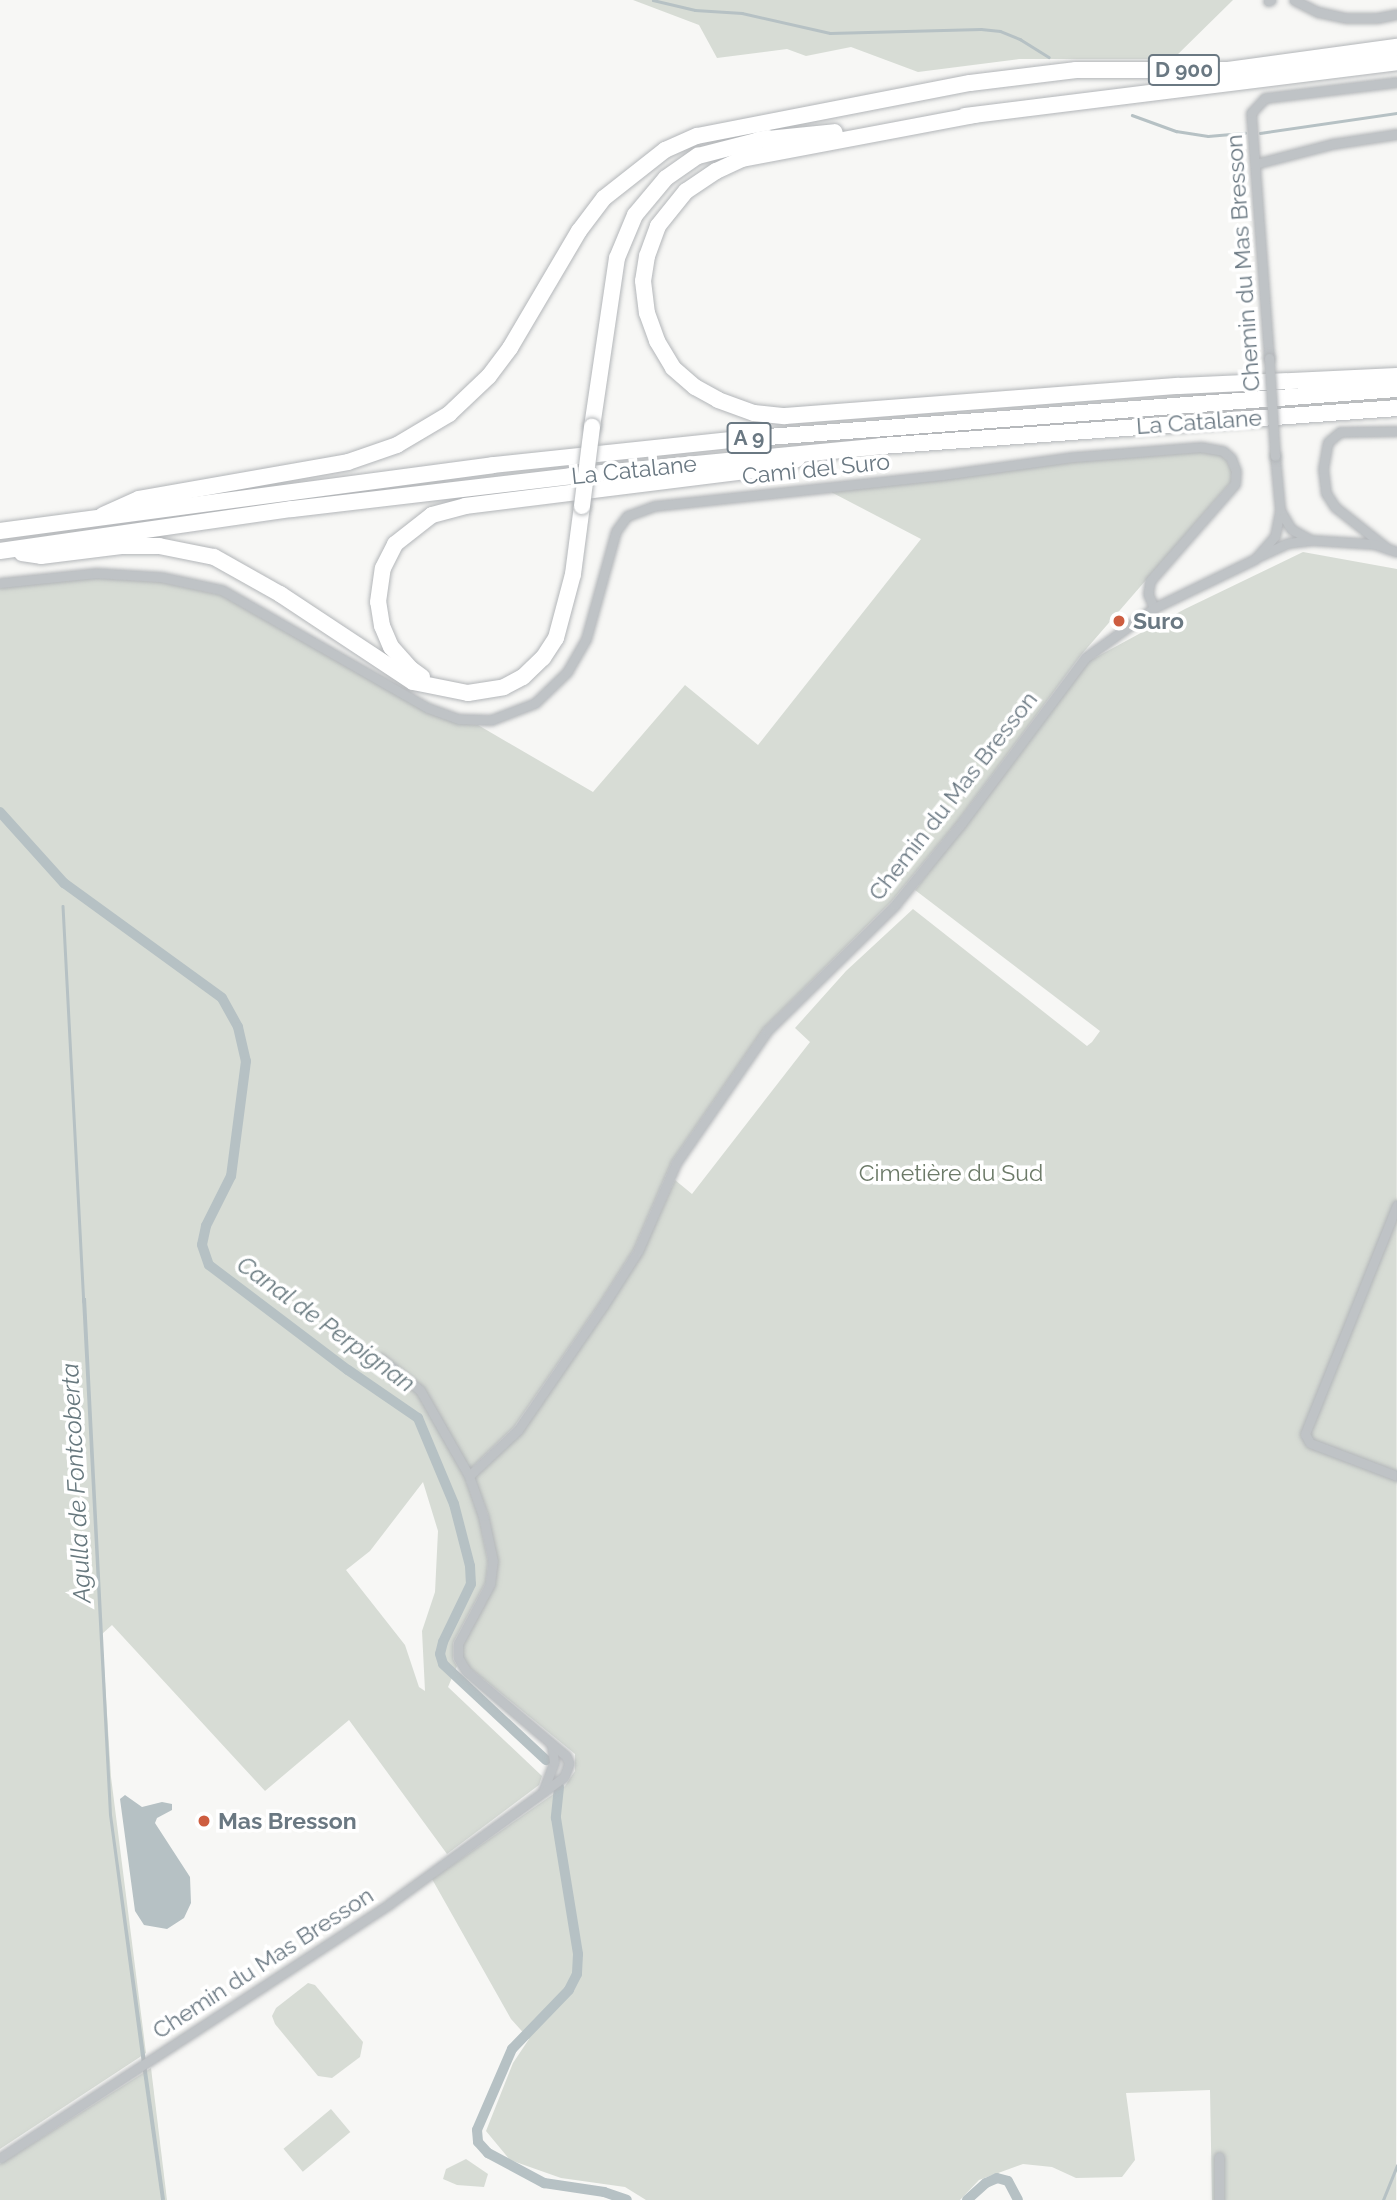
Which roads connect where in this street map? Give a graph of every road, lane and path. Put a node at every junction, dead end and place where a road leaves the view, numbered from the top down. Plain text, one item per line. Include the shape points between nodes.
1 (1294, 0) edge
2 (1397, 14) edge
3 (1397, 47) edge
4 (1397, 62) edge
5 (1397, 82) edge
6 (970, 83) junction
7 (975, 115) junction
8 (1397, 134) edge
9 (758, 140) junction
10 (1255, 164) junction
11 (1397, 376) edge
12 (1397, 389) edge
13 (1397, 408) edge
14 (1397, 431) edge
15 (812, 452) junction
16 (1280, 510) junction
17 (103, 515) junction
18 (0, 531) edge
19 (1311, 540) junction
20 (1, 550) edge
21 (1393, 550) edge
22 (1255, 559) junction
23 (0, 583) edge
24 (1154, 608) junction
25 (442, 690) junction
26 (1397, 1205) edge
27 (380, 1358) dead end
28 (469, 1476) junction
29 (1397, 1476) edge
30 (552, 1746) junction
31 (542, 1793) junction
32 (1219, 2157) dead end
33 (0, 2158) edge
34 (1220, 2200) edge

1 - 2 street via 1346,18
3 - 6 highway, D 900 via 1228,70 1076,71
4 - 7 highway, D 900
5 - 10 street, Chemin du Mas Bresson via 1265,98 1251,113
6 - 9 highway
6 - 17 highway via 725,129 665,150 604,198 558,263 510,348 489,376 449,414 397,445 348,462 139,499
7 - 9 highway
7 - 11 highway via 742,159 686,191 658,226 643,281 647,313 673,368 718,401 754,413 785,416 1165,387
8 - 10 street via 1332,144
9 - 25 highway, bridge via 698,156 666,178 635,215 617,258 565,614 556,638 523,677 504,687 468,694
10 - 16 street, Chemin du Mas Bresson, bridge
12 - 17 highway, La Catalane / A 9 via 781,435 493,465
13 - 15 highway, La Catalane / A 9
14 - 21 street via 1340,432 1328,442 1323,469 1326,493 1335,507
15 - 20 highway, La Catalane / A 9 via 292,509
15 - 25 highway via 778,467 465,506 432,515 395,544 383,568 378,602 391,647 411,670
16 - 19 street via 1291,529
16 - 22 street, Chemin du Mas Bresson via 1275,536
17 - 18 highway, La Catalane / A 9
19 - 21 street via 1374,544
19 - 22 street via 1288,542
20 - 25 highway via 41,556 159,546 214,557 280,594 412,681
22 - 24 street, Chemin du Mas Bresson
23 - 24 street, Cami del Suro via 96,573 161,577 222,590 428,708 459,719 491,720 534,703 567,672 586,639 615,531 627,516 654,506 1073,457 1201,447 1223,451 1236,471 1235,484 1150,581 1148,594
24 - 28 street, Chemin du Mas Bresson via 1085,658 895,905 767,1031 676,1163 638,1251 603,1306 518,1430
26 - 29 street via 1305,1434 1310,1443
27 - 28 street via 420,1390
28 - 30 street, Chemin du Mas Bresson via 493,1561 490,1584 458,1644 458,1657 466,1671
30 - 31 street via 554,1762
30 - 31 street, Chemin du Mas Bresson via 566,1756 568,1770
31 - 33 street, Chemin du Mas Bresson via 389,1905
32 - 34 street

